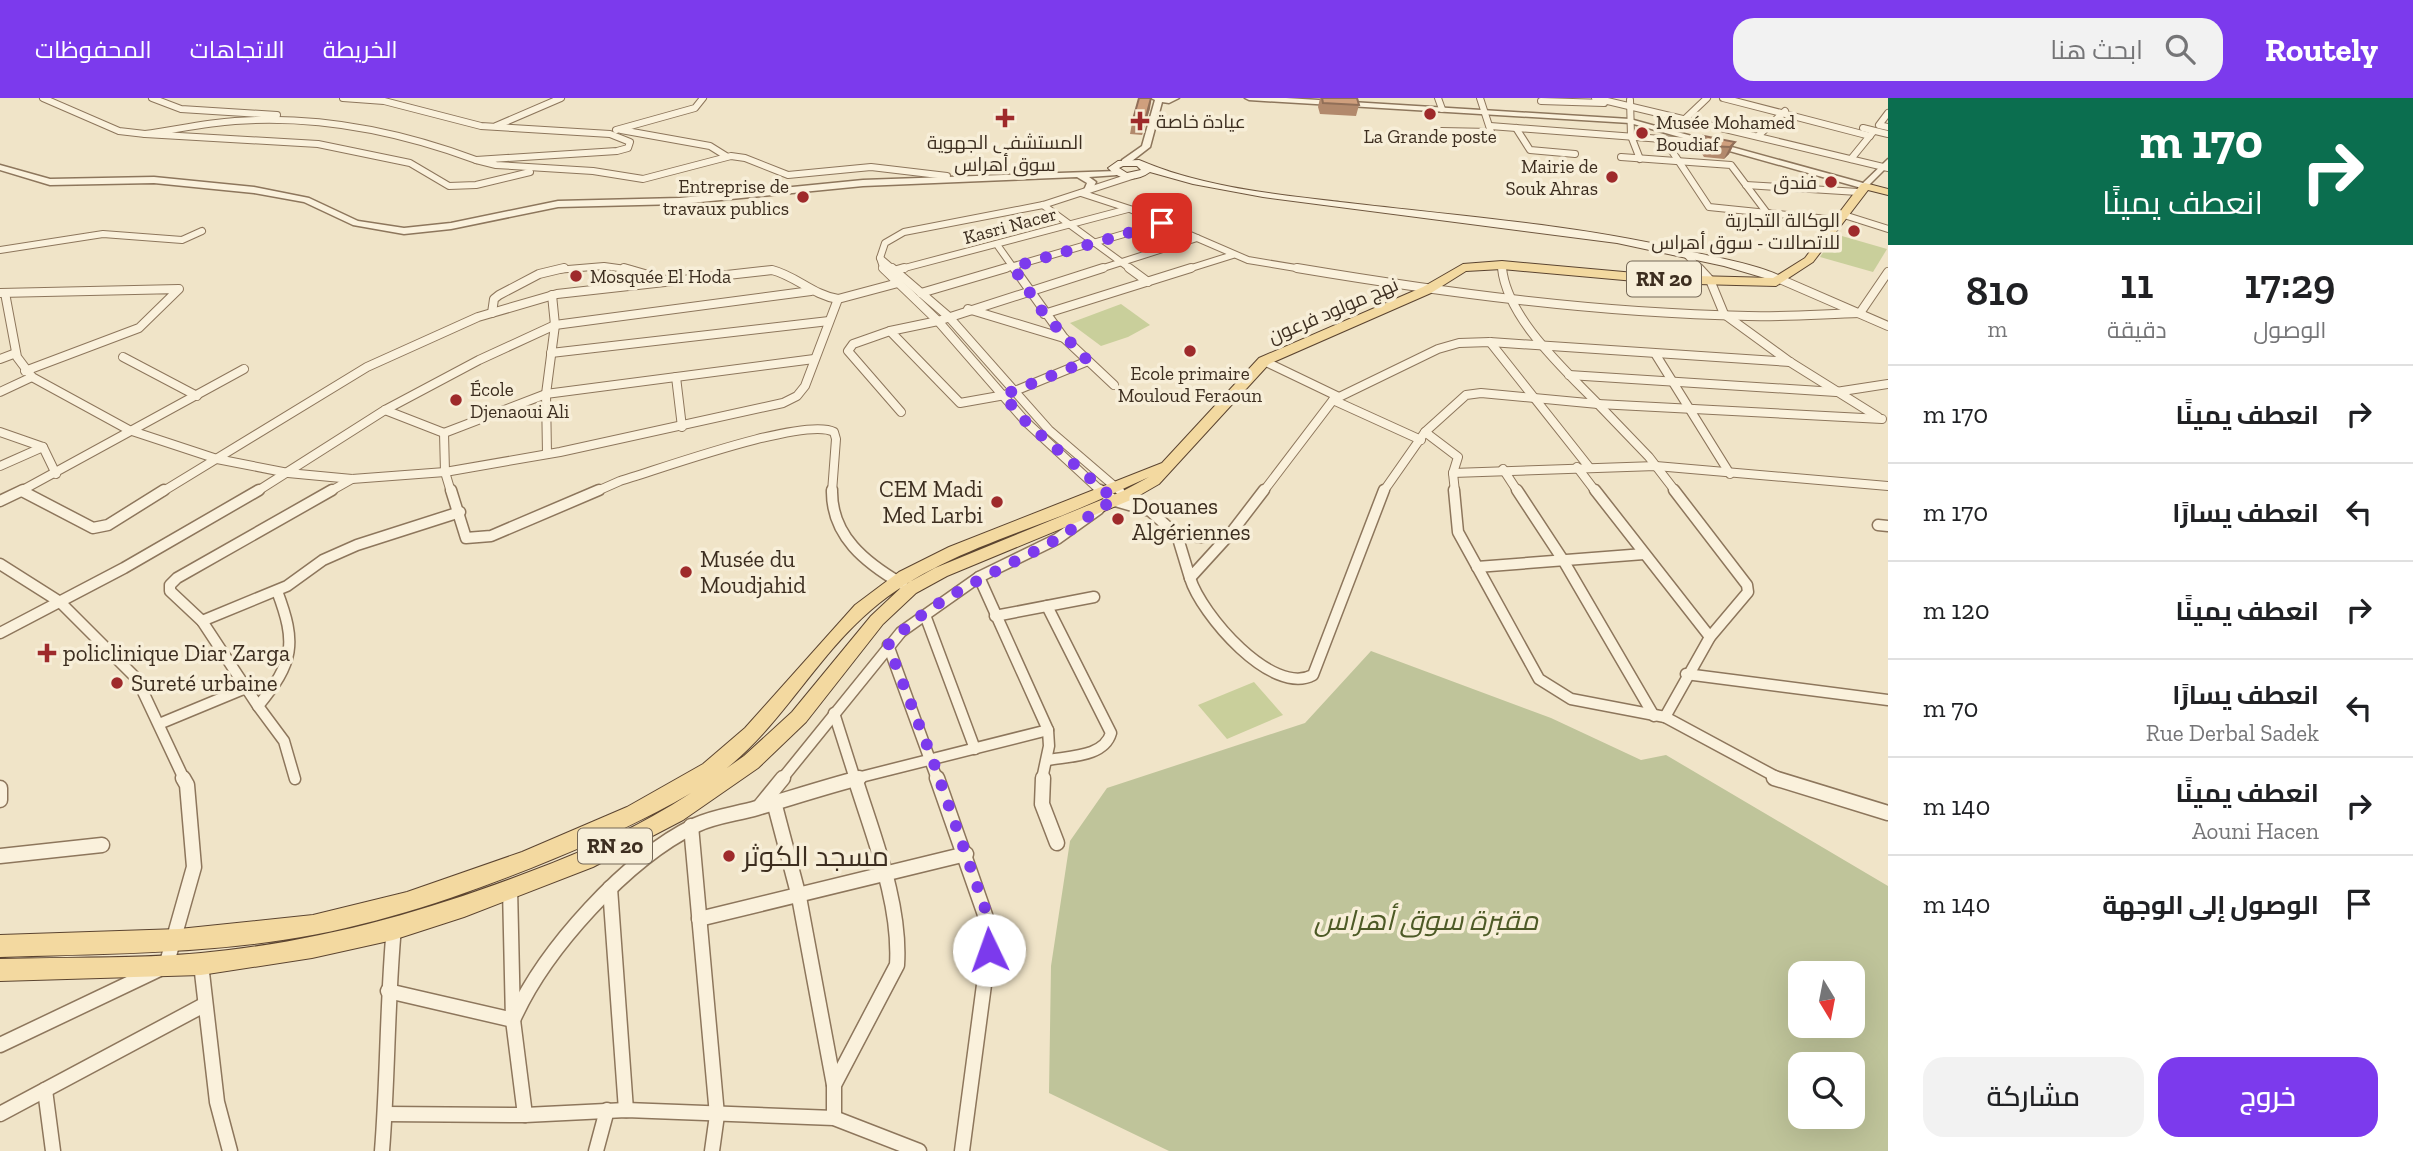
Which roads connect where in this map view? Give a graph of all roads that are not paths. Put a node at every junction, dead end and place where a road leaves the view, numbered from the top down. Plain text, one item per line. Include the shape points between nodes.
1 (43, 98) edge
2 (154, 98) edge
3 (343, 98) edge
4 (561, 98) edge
5 (703, 98) edge
6 (1249, 98) edge
7 (1438, 98) edge
8 (1480, 98) edge
9 (1595, 98) edge
10 (1707, 98) edge
11 (1723, 98) edge
12 (1157, 99) edge
13 (1174, 99) edge
14 (1540, 99) edge
15 (1611, 102) junction
16 (1630, 102) edge
17 (1442, 108) junction
18 (1486, 111) junction
19 (1784, 112) junction
20 (1888, 113) edge
21 (1550, 116) junction
22 (1685, 119) junction
23 (315, 120) junction
24 (1164, 120) dead end
25 (1630, 121) junction
26 (1490, 126) junction
27 (494, 127) junction
28 (1888, 127) edge
29 (1516, 128) junction
30 (618, 130) junction
31 (1441, 131) dead end
32 (1873, 133) junction
33 (145, 134) junction
34 (610, 134) junction
35 (1760, 134) junction
36 (1888, 134) edge
37 (1631, 136) junction
38 (1664, 139) junction
39 (1716, 144) junction
40 (1155, 151) dead end
41 (1744, 151) junction
42 (1576, 154) dead end
43 (726, 156) junction
44 (1620, 157) dead end
45 (1640, 159) junction
46 (1851, 159) junction
47 (476, 160) junction
48 (1680, 162) junction
49 (1731, 165) junction
50 (1886, 165) edge
51 (0, 167) edge
52 (1119, 168) junction
53 (547, 170) junction
54 (1142, 171) junction
55 (1076, 174) junction
56 (948, 177) junction
57 (1746, 185) junction
58 (1862, 189) junction
59 (1087, 191) junction
60 (1888, 192) edge
61 (1043, 205) junction
62 (1130, 209) junction
63 (1767, 213) junction
64 (1841, 217) junction
65 (1162, 223) junction
66 (1069, 226) junction
67 (1888, 229) edge
68 (202, 231) dead end
69 (1197, 238) junction
70 (1096, 244) junction
71 (998, 246) junction
72 (0, 250) edge
73 (1685, 253) junction
74 (1233, 255) junction
75 (880, 258) junction
76 (1120, 262) junction
77 (1502, 265) junction
78 (1013, 267) junction
79 (897, 270) junction
80 (1888, 272) edge
81 (1710, 280) junction
82 (1782, 280) junction
83 (671, 282) junction
84 (1148, 282) junction
85 (898, 283) junction
86 (1029, 289) junction
87 (1427, 290) junction
88 (811, 291) junction
89 (2, 293) edge
90 (921, 293) junction
91 (552, 295) junction
92 (838, 299) junction
93 (1512, 300) junction
94 (968, 309) junction
95 (492, 313) junction
96 (1860, 313) junction
97 (1044, 314) junction
98 (1724, 314) junction
99 (948, 317) junction
100 (829, 321) junction
101 (938, 321) junction
102 (555, 326) junction
103 (1888, 326) edge
104 (890, 331) junction
105 (1064, 338) junction
106 (1490, 342) junction
107 (1542, 346) junction
108 (16, 353) junction
109 (551, 353) junction
110 (1656, 355) junction
111 (123, 357) dead end
112 (0, 359) edge
113 (814, 359) junction
114 (1088, 361) junction
115 (1264, 361) junction
116 (1790, 362) junction
117 (244, 369) dead end
118 (29, 374) junction
119 (1569, 375) junction
120 (676, 377) junction
121 (1670, 381) junction
122 (1888, 384) edge
123 (1114, 385) dead end
124 (1015, 389) junction
125 (0, 392) edge
126 (1836, 392) junction
127 (546, 394) junction
128 (1003, 395) junction
129 (197, 396) junction
130 (1532, 397) junction
131 (1336, 398) junction
132 (1600, 404) junction
133 (1690, 409) junction
134 (386, 410) junction
135 (901, 412) dead end
136 (1885, 421) edge
137 (682, 427) junction
138 (129, 430) junction
139 (0, 432) edge
140 (444, 433) junction
141 (1423, 436) junction
142 (43, 447) junction
143 (547, 454) junction
144 (217, 459) junction
145 (0, 466) edge
146 (1656, 466) junction
147 (1583, 467) junction
148 (1503, 470) junction
149 (445, 472) junction
150 (288, 473) junction
151 (1453, 473) junction
152 (56, 474) junction
153 (1730, 474) junction
154 (352, 479) junction
155 (1888, 486) edge
156 (22, 491) junction
157 (1116, 498) junction
158 (0, 501) edge
159 (460, 512) junction
160 (1231, 533) junction
161 (1177, 535) junction
162 (1644, 554) junction
163 (1563, 560) junction
164 (0, 564) edge
165 (1477, 567) junction
166 (979, 577) junction
167 (1190, 578) junction
168 (903, 585) junction
169 (277, 591) junction
170 (1094, 597) dead end
171 (60, 602) junction
172 (1047, 606) junction
173 (925, 615) junction
174 (995, 616) junction
175 (202, 621) junction
176 (0, 633) edge
177 (1710, 637) junction
178 (888, 645) junction
179 (1686, 674) junction
180 (246, 688) junction
181 (1888, 700) edge
182 (258, 706) junction
183 (834, 713) junction
184 (1659, 716) junction
185 (159, 724) junction
186 (1048, 730) junction
187 (975, 749) junction
188 (932, 758) junction
189 (1048, 760) junction
190 (854, 778) junction
191 (295, 780) dead end
192 (0, 788) edge
193 (0, 800) edge
194 (774, 802) junction
195 (760, 808) junction
196 (1888, 813) edge
197 (691, 826) junction
198 (1056, 843) dead end
199 (102, 845) dead end
200 (966, 854) junction
201 (0, 856) edge
202 (883, 876) junction
203 (510, 888) junction
204 (610, 888) junction
205 (799, 897) junction
206 (396, 905) junction
207 (699, 919) junction
208 (393, 930) junction
209 (176, 939) junction
210 (0, 946) edge
211 (201, 964) junction
212 (166, 966) junction
213 (0, 970) edge
214 (388, 992) junction
215 (204, 1004) junction
216 (513, 1020) junction
217 (0, 1045) edge
218 (834, 1085) junction
219 (45, 1090) junction
220 (607, 1110) junction
221 (626, 1110) junction
222 (0, 1114) edge
223 (385, 1114) junction
224 (525, 1115) junction
225 (718, 1115) junction
226 (834, 1118) junction
227 (53, 1151) edge
228 (230, 1151) edge
229 (382, 1151) edge
230 (596, 1151) edge
231 (712, 1151) edge
232 (919, 1151) edge
233 (962, 1151) edge

1 - 33 street via 119,131
2 - 23 street via 193,111
3 - 27 street via 384,102
4 - 27 street
5 - 30 street via 695,108
6 - 17 street
7 - 17 street
8 - 18 street
9 - 15 street
10 - 22 street
11 - 19 street
12 - 13 street
12 - 52 street via 1146,148
13 - 24 street
14 - 15 street
14 - 21 street
15 - 16 street
16 - 22 street
16 - 25 street
17 - 18 street
18 - 21 street
18 - 26 street
19 - 32 street
19 - 35 street
20 - 28 street via 1879,125
21 - 25 street
22 - 35 street
23 - 33 street via 236,121
23 - 47 street via 404,135
25 - 37 street
25 - 39 street
26 - 29 street
26 - 31 street via 1487,133
27 - 34 street
29 - 37 street
29 - 42 street via 1530,150
30 - 34 street
30 - 43 street via 710,146
32 - 36 street
32 - 46 street
33 - 53 street via 318,144 410,163 449,186 477,185
34 - 47 street via 626,138 629,146 590,154
35 - 46 street
37 - 38 street
37 - 45 street
38 - 39 street
38 - 48 street
39 - 41 street
40 - 54 street
41 - 49 street
41 - 58 street
43 - 53 street via 648,179
43 - 56 street via 745,158 788,175 871,167
44 - 45 street
45 - 48 street
46 - 50 street
47 - 53 street
48 - 49 street
48 - 63 street via 1706,205
49 - 57 street
50 - 58 street
51 - 56 street via 50,182 154,180 286,195 356,223 404,230 451,226 558,204 680,201
52 - 54 main road
52 - 54 main road
52 - 55 street
52 - 56 street
52 - 59 street
54 - 59 street
54 - 73 main road via 1280,201
55 - 56 street
55 - 59 street via 1092,182
57 - 58 street
57 - 63 street
58 - 60 main road
58 - 64 main road
59 - 61 street
59 - 62 street
61 - 66 street
61 - 75 street via 904,232 885,243
62 - 65 street
62 - 66 street, Kasri Nacer
63 - 64 street
64 - 67 street
64 - 82 main road via 1809,260
65 - 69 street
65 - 70 street
66 - 70 street
66 - 71 street, Kasri Nacer
68 - 72 street via 182,240 103,234
69 - 74 street
69 - 76 street
70 - 76 street
70 - 78 street
71 - 78 street
71 - 79 street, Kasri Nacer
73 - 81 street
73 - 82 main road
74 - 84 street
74 - 87 street
75 - 79 street
75 - 85 street via 883,269
76 - 84 street
76 - 86 street
77 - 81 main road, RN 20
77 - 87 main road, RN 20 via 1463,268
77 - 93 street via 1504,286
78 - 86 street
78 - 90 street
79 - 90 street
80 - 96 street
81 - 82 main road, RN 20
81 - 98 street
82 - 96 street
83 - 88 street via 776,270
83 - 91 street
83 - 95 street via 617,266 557,267 499,295
84 - 97 street
85 - 92 street
85 - 101 street
86 - 94 street
86 - 97 street
87 - 93 street
87 - 115 main road, نهج مولود فرعون / RN 20
88 - 92 street
88 - 102 street
89 - 108 street
89 - 118 street via 179,289 139,328
90 - 99 street
91 - 95 street
91 - 102 street
92 - 100 street
93 - 98 street
93 - 107 street
94 - 99 street
94 - 105 street
95 - 144 street via 391,353 283,413
96 - 98 street
96 - 103 street
97 - 105 street
98 - 116 street
99 - 101 street
99 - 124 street
100 - 109 street
100 - 113 street
101 - 104 street
101 - 128 street
102 - 109 street
102 - 134 street
104 - 128 street via 956,402 967,405
104 - 135 street via 853,344 848,351
105 - 114 street
106 - 107 street
106 - 130 street
106 - 131 street via 1460,342 1438,349
107 - 110 street
107 - 119 street
108 - 112 street
108 - 118 street
109 - 127 street
110 - 116 street
110 - 121 street
111 - 129 street
113 - 120 street
113 - 137 street via 804,387 794,399
114 - 123 street
114 - 124 street
115 - 131 street
115 - 157 main road, نهج مولود فرعون / RN 20 via 1154,481
116 - 126 street
117 - 129 street
118 - 125 street
118 - 138 street
119 - 121 street
119 - 132 street
120 - 127 street
120 - 137 street
121 - 126 street
121 - 133 street
122 - 126 street
124 - 128 street
124 - 157 street
126 - 136 street
127 - 140 street
127 - 143 street
128 - 157 street via 1026,422
129 - 138 street
130 - 132 street
130 - 141 street via 1468,394
130 - 147 street
131 - 141 street
131 - 160 street
132 - 133 street
132 - 146 street
133 - 136 street
133 - 153 street
134 - 140 street
134 - 150 street
137 - 143 street
138 - 144 street
138 - 152 street
139 - 142 street
140 - 149 street
141 - 151 street via 1457,454
141 - 167 street via 1384,489 1313,675 1303,681 1277,676 1221,626 1194,593
142 - 145 street
142 - 152 street
143 - 149 street
144 - 150 street
144 - 156 street via 99,528
146 - 147 street
146 - 153 street
146 - 177 street via 1747,585 1748,592
147 - 148 street
147 - 162 street
148 - 151 street
148 - 163 street
149 - 154 street
149 - 159 street
150 - 154 street
150 - 171 street
151 - 165 street via 1458,532
152 - 156 street
153 - 155 street
154 - 175 street via 177,578 170,591
156 - 158 street
157 - 161 street via 1150,511
157 - 166 street via 1057,539
157 - 168 main road, RN 20
159 - 168 street via 466,538 481,539 620,481 791,430 825,426 836,439 832,505 838,525 875,569
159 - 169 street via 323,560
160 - 161 street
160 - 167 street
161 - 167 street
162 - 163 street
162 - 177 street
163 - 165 street
163 - 184 street
164 - 171 street
165 - 184 street via 1532,669 1546,685 1571,699
166 - 173 street
166 - 174 street
168 - 203 main road, RN 20 via 799,717 716,789 585,860
168 - 206 main road, RN 20 via 861,609 763,724 711,769 657,803 584,837 464,885
169 - 175 street
169 - 182 street via 293,632 292,647 277,682
170 - 172 street
171 - 176 street
171 - 185 street via 137,678
172 - 174 street
172 - 189 street via 1111,733 1108,743 1096,751
173 - 178 street
173 - 187 street
174 - 186 street
175 - 180 street
177 - 179 street
178 - 183 street
178 - 188 street
179 - 181 street
179 - 184 street
180 - 182 street
180 - 185 street
182 - 191 street via 284,741
183 - 190 street
183 - 195 street
184 - 196 street via 1769,776
185 - 209 street via 187,785 194,867
186 - 187 street
186 - 189 street
187 - 188 street
188 - 190 street
188 - 200 street
189 - 198 street via 1042,800
190 - 194 street
190 - 202 street
192 - 193 street
194 - 195 street
194 - 205 street
195 - 197 street
197 - 204 street
197 - 207 street
199 - 201 street
200 - 202 street
200 - 233 street via 991,932
202 - 205 street
202 - 218 street via 900,938 900,957
203 - 208 main road, RN 20
203 - 216 street
204 - 216 street via 535,974 520,996
204 - 221 street
205 - 207 street
205 - 218 street
206 - 208 street
206 - 209 main road, RN 20 via 281,928
207 - 225 street
208 - 211 main road, RN 20
208 - 214 street
209 - 210 main road, RN 20
209 - 212 street
211 - 212 main road, RN 20
211 - 215 street
212 - 213 main road, RN 20
212 - 217 street
214 - 216 street
214 - 223 street
215 - 219 street
215 - 228 street via 217,1102
216 - 224 street
218 - 226 street
219 - 222 street
219 - 227 street
220 - 221 street
220 - 224 street
220 - 230 street
221 - 225 street
223 - 224 street
223 - 229 street
225 - 226 street
225 - 231 street
226 - 232 street

